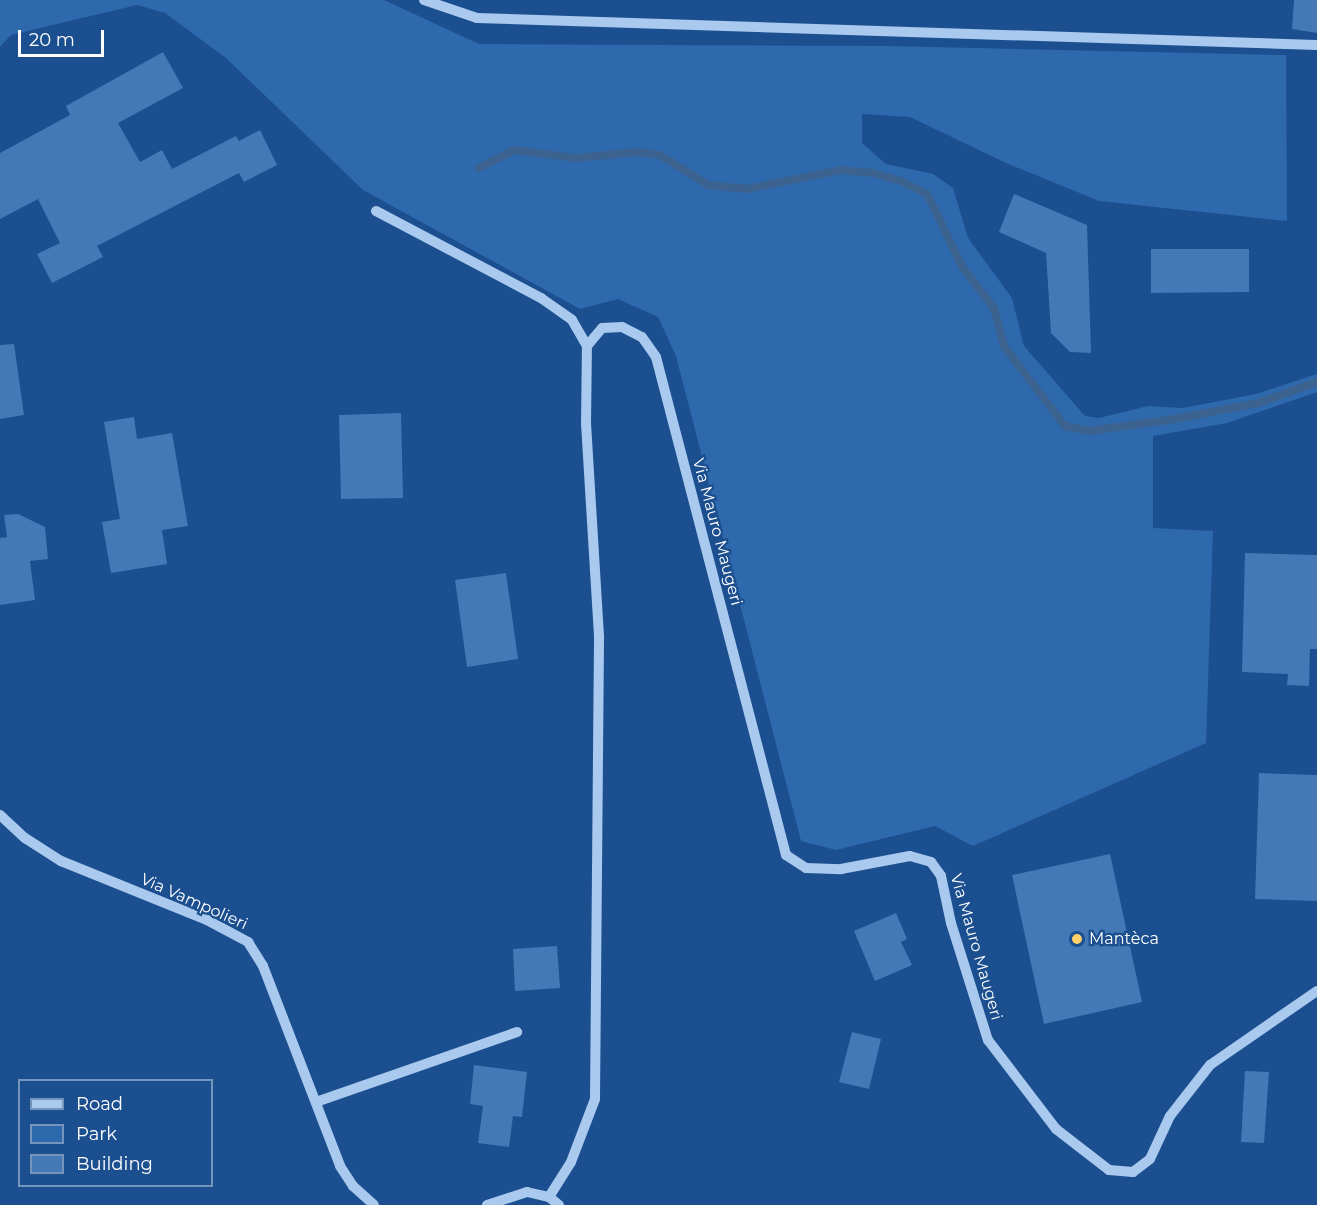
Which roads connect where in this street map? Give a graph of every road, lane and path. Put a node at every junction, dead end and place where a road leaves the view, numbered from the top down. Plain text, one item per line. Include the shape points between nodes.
1 (424, 0) edge
2 (1317, 45) edge
3 (376, 211) dead end
4 (587, 346) junction
5 (0, 815) edge
6 (1317, 991) edge
7 (518, 1032) dead end
8 (316, 1102) junction
9 (549, 1197) junction
10 (374, 1205) edge
11 (487, 1205) edge
12 (559, 1205) edge

1 - 2 street via 477,18
3 - 4 street via 541,298 572,320
4 - 6 street, Via Mauro Maugeri via 602,328 622,327 642,337 656,357 786,855 806,868 841,869 910,856 931,862 941,876 951,923 988,1040 1056,1129 1081,1152 1109,1170 1133,1172 1150,1159 1170,1116 1210,1065
4 - 9 street via 586,424 599,636 595,1099 571,1162
5 - 8 street, Via Vampolieri via 25,838 61,861 207,920 248,942 263,966
7 - 8 street
8 - 10 street, Via Vampolieri via 340,1166 353,1186
9 - 11 street via 527,1192
9 - 12 street

